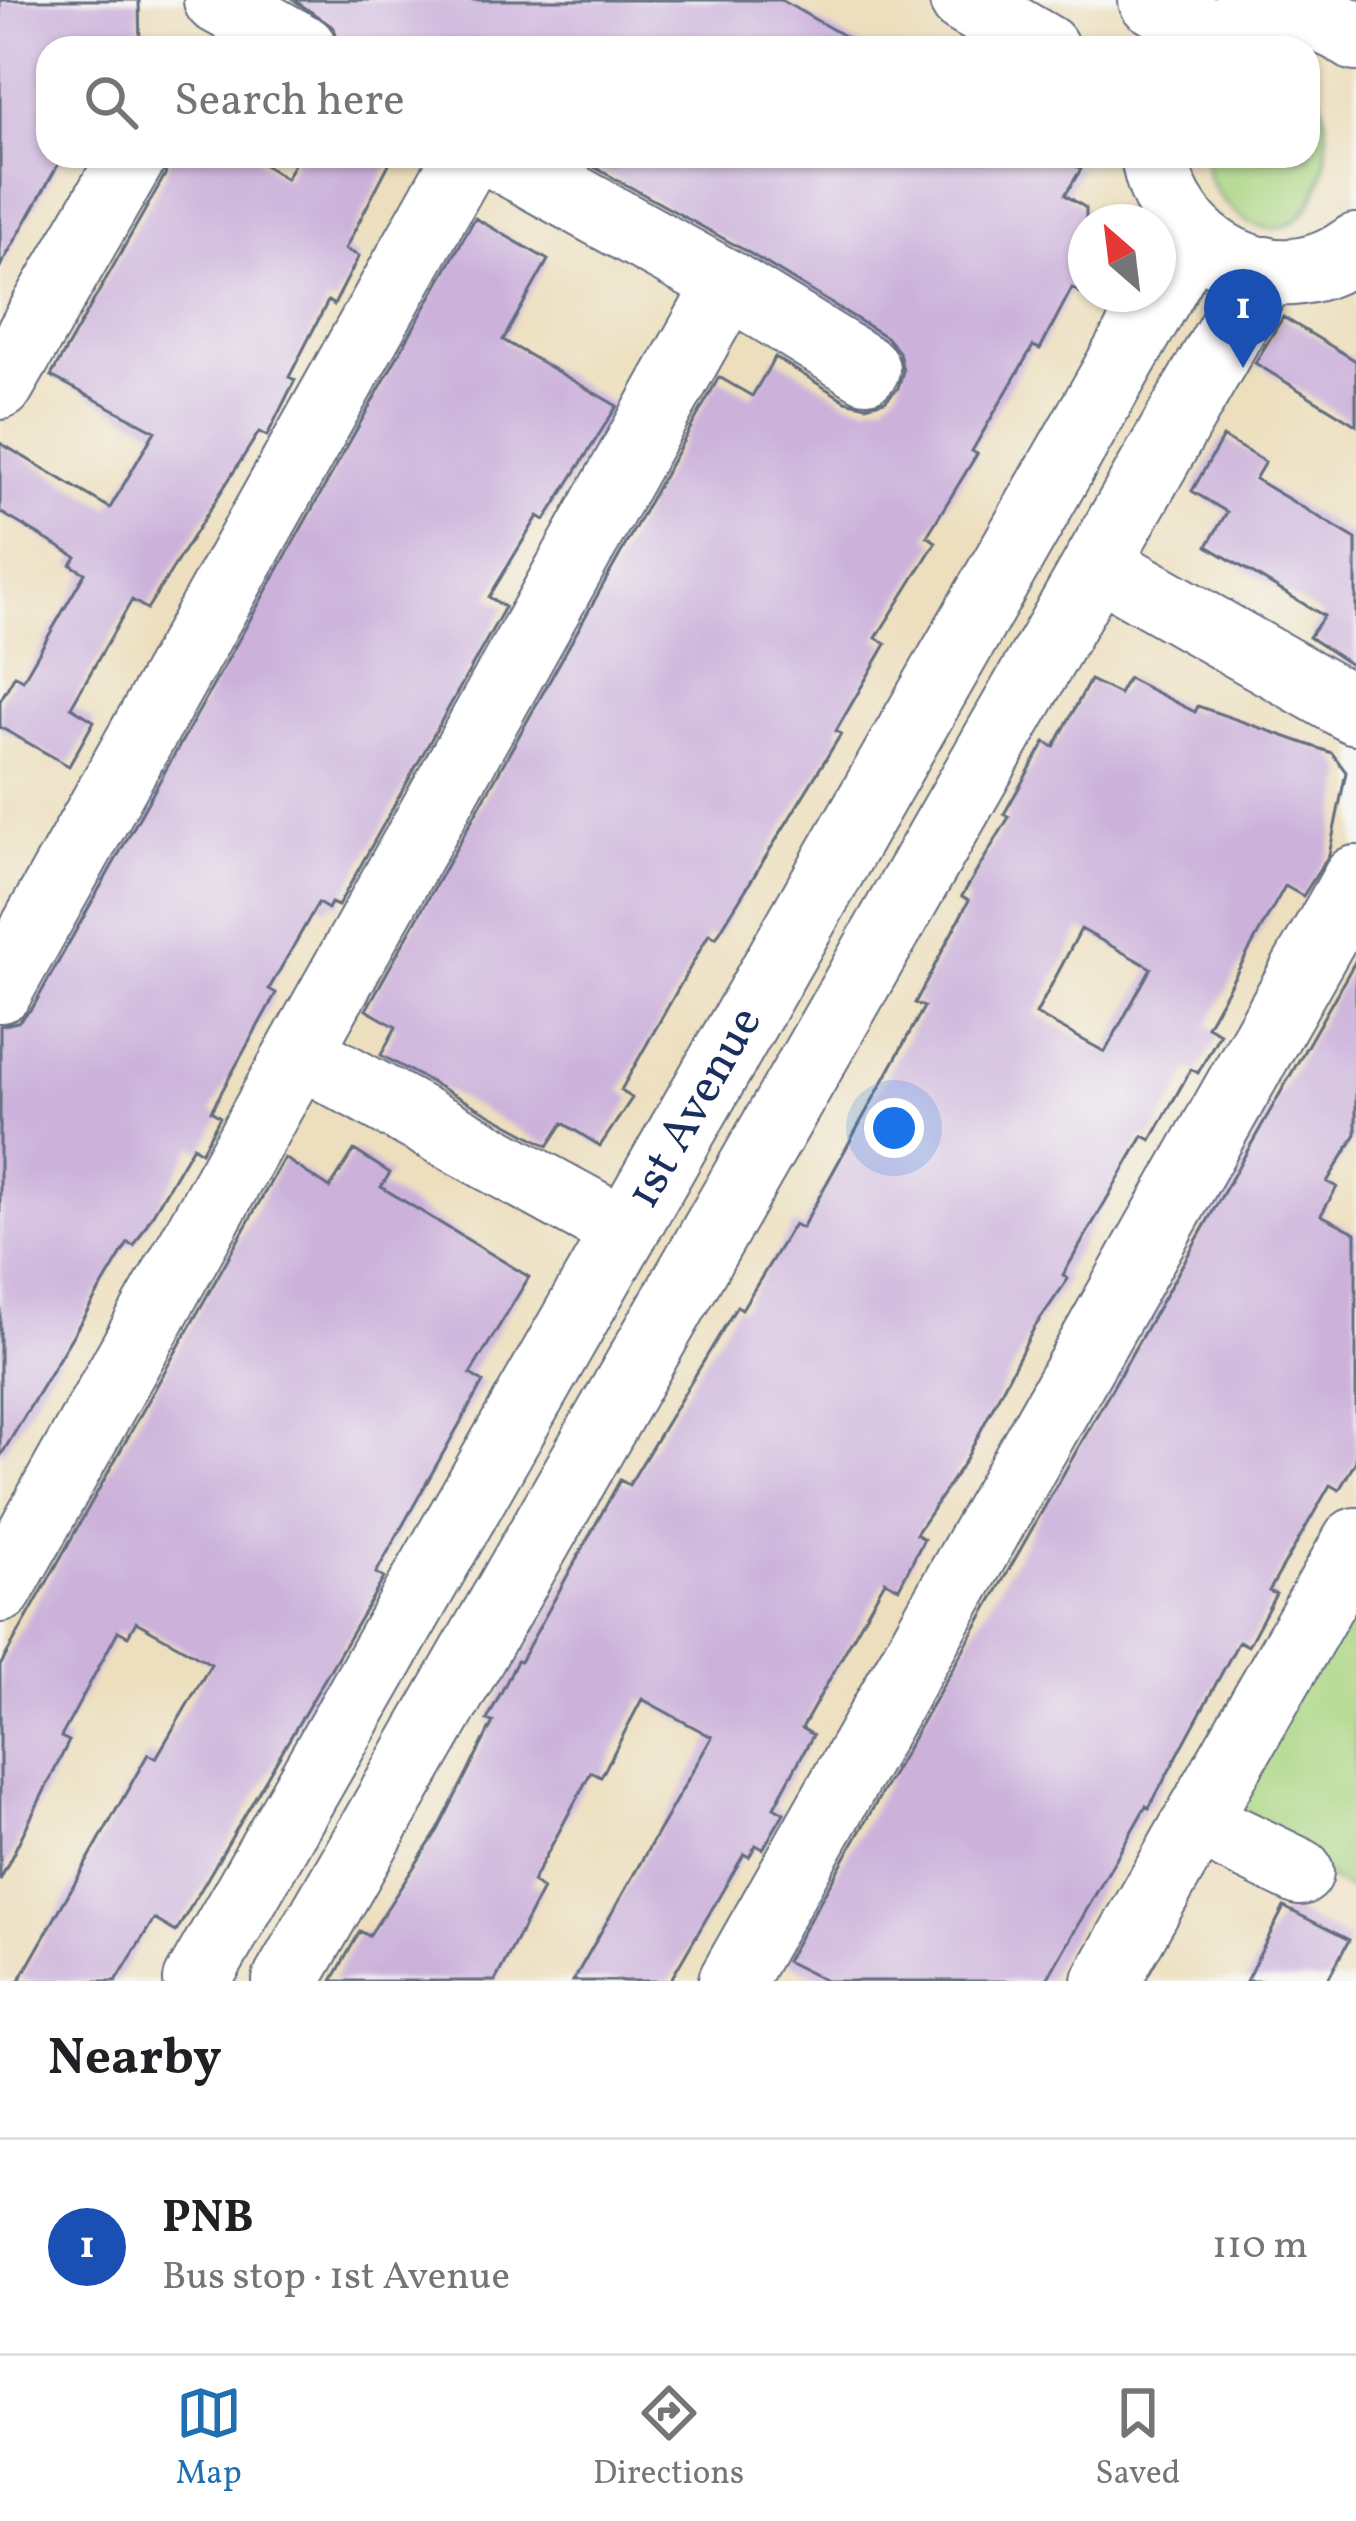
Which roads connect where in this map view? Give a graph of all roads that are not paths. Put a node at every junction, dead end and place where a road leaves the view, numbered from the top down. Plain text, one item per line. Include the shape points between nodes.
1 (963, 0) edge
2 (1152, 0) edge
3 (1297, 7) edge
4 (214, 13) edge
5 (272, 36) edge
6 (1024, 36) edge
7 (1198, 36) edge
8 (1213, 36) edge
9 (1356, 38) edge
10 (126, 168) edge
11 (460, 168) edge
12 (519, 168) edge
13 (1156, 168) edge
14 (1193, 236) junction
15 (1356, 247) edge
16 (1265, 270) junction
17 (728, 284) junction
18 (866, 370) dead end
19 (0, 386) edge
20 (1097, 564) junction
21 (1356, 711) edge
22 (852, 832) junction
23 (921, 873) junction
24 (1356, 879) edge
25 (0, 989) edge
26 (299, 1053) junction
27 (625, 1231) junction
28 (1356, 1541) edge
29 (3, 1577) edge
30 (1197, 1822) junction
31 (1300, 1872) dead end
32 (197, 1981) edge
33 (286, 1981) edge
34 (732, 1981) edge
35 (1106, 1981) edge

1 - 6 street
2 - 7 street
3 - 8 street
3 - 9 street
4 - 5 street
10 - 19 street
11 - 25 street
12 - 17 street
13 - 14 street via 1171,210
14 - 16 street via 1226,259
14 - 22 street, 1st Avenue
15 - 16 street via 1322,265
16 - 20 street
17 - 18 street
17 - 26 street
20 - 21 street
20 - 23 street
22 - 23 street
22 - 27 street, 1st Avenue
23 - 33 street
24 - 34 street
26 - 27 street
26 - 29 street
27 - 32 street, 1st Avenue
28 - 30 street
30 - 31 street
30 - 35 street

